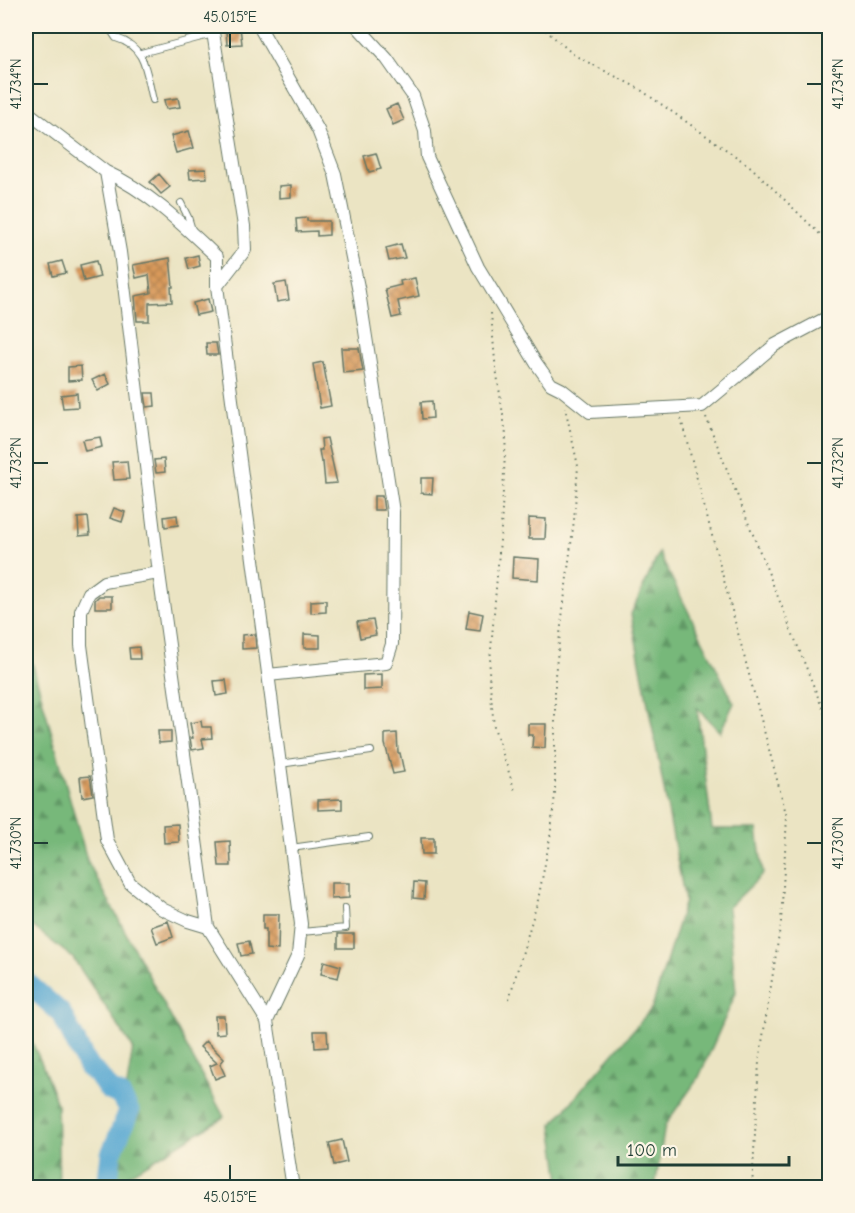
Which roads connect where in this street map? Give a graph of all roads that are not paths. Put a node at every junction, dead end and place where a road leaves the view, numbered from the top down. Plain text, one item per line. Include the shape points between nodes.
1 (108, 26) edge
2 (259, 26) edge
3 (357, 26) edge
4 (213, 30) edge
5 (141, 53) junction
6 (153, 100) dead end
7 (26, 111) edge
8 (106, 172) junction
9 (181, 203) dead end
10 (193, 234) junction
11 (217, 286) junction
12 (830, 316) edge
13 (159, 573) junction
14 (268, 675) junction
15 (371, 751) dead end
16 (279, 764) junction
17 (369, 837) dead end
18 (291, 848) junction
19 (345, 908) dead end
20 (208, 927) junction
21 (300, 932) junction
22 (267, 1021) junction
23 (293, 1188) edge

1 - 5 lane via 116,38 129,42
2 - 14 street via 318,130 335,174 359,292 393,512 392,644 386,663
3 - 12 street via 414,96 427,157 478,267 551,384 590,412 702,406 775,345
4 - 5 lane
4 - 11 street via 245,250
5 - 6 lane
7 - 8 street
8 - 10 street via 124,180
8 - 13 street via 120,252
9 - 10 lane
10 - 11 street via 217,256
11 - 14 street
13 - 20 street
13 - 20 street via 104,582 89,593 81,611 81,645 107,840 130,883 162,909
14 - 16 street
15 - 16 lane
16 - 18 street
17 - 18 lane
18 - 21 street
19 - 21 lane via 346,928
20 - 22 street
21 - 22 street via 298,955
22 - 23 street

